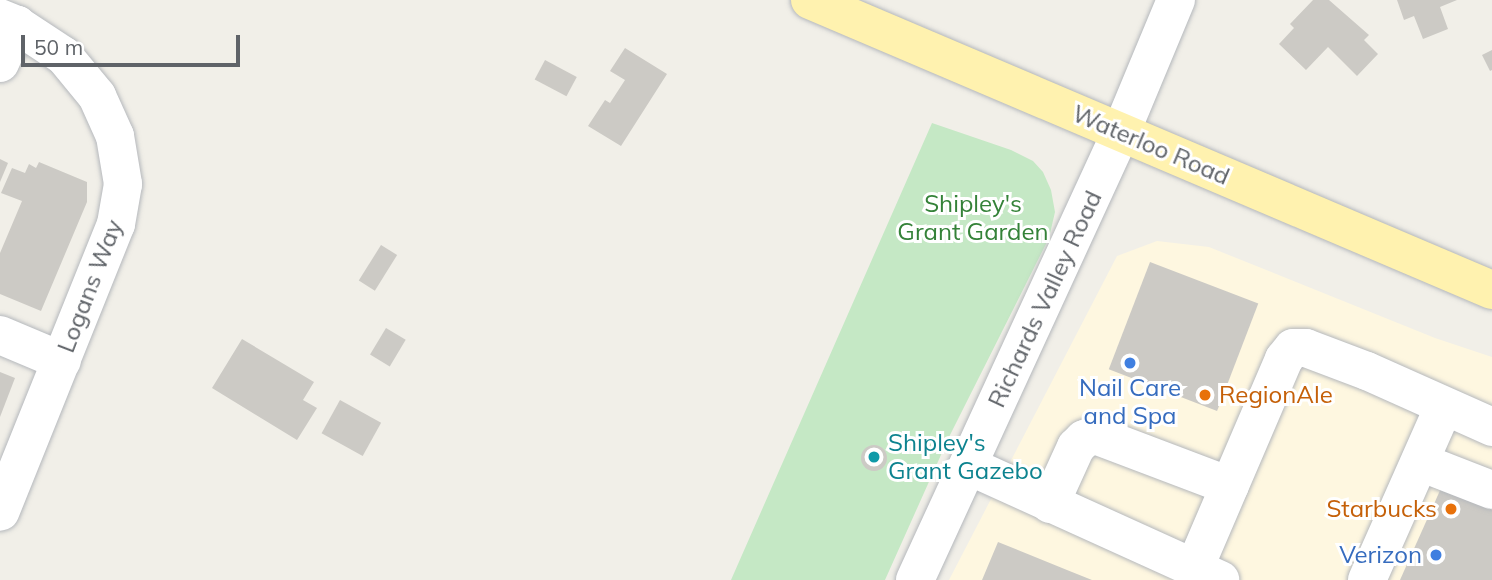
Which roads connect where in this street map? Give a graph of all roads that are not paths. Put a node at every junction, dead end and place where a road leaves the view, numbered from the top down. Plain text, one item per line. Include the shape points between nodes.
1 (810, 0) edge
2 (1176, 0) edge
3 (8, 21) edge
4 (0, 63) edge
5 (1121, 132) junction
6 (1492, 290) edge
7 (0, 335) edge
8 (62, 361) junction
9 (1444, 406) junction
10 (1492, 427) edge
11 (1420, 462) junction
12 (969, 466) junction
13 (1230, 486) junction
14 (1492, 491) edge
15 (1050, 504) junction
16 (0, 512) edge
17 (1207, 574) edge
18 (915, 580) edge
19 (1367, 580) edge

1 - 5 main road, Waterloo Road
2 - 5 street, Richards Valley Road
3 - 4 street
3 - 8 street, Logans Way via 64,56 97,96 115,136 123,184 117,225
5 - 6 main road, Waterloo Road
5 - 12 street, Richards Valley Road
7 - 8 street
8 - 16 street, Logans Way
9 - 10 street
9 - 11 street
9 - 13 street via 1306,348 1293,348 1284,359
11 - 14 street
11 - 19 street
12 - 15 street
12 - 18 street, Richards Valley Road
13 - 15 street via 1095,435 1079,442
13 - 17 street
15 - 17 street

